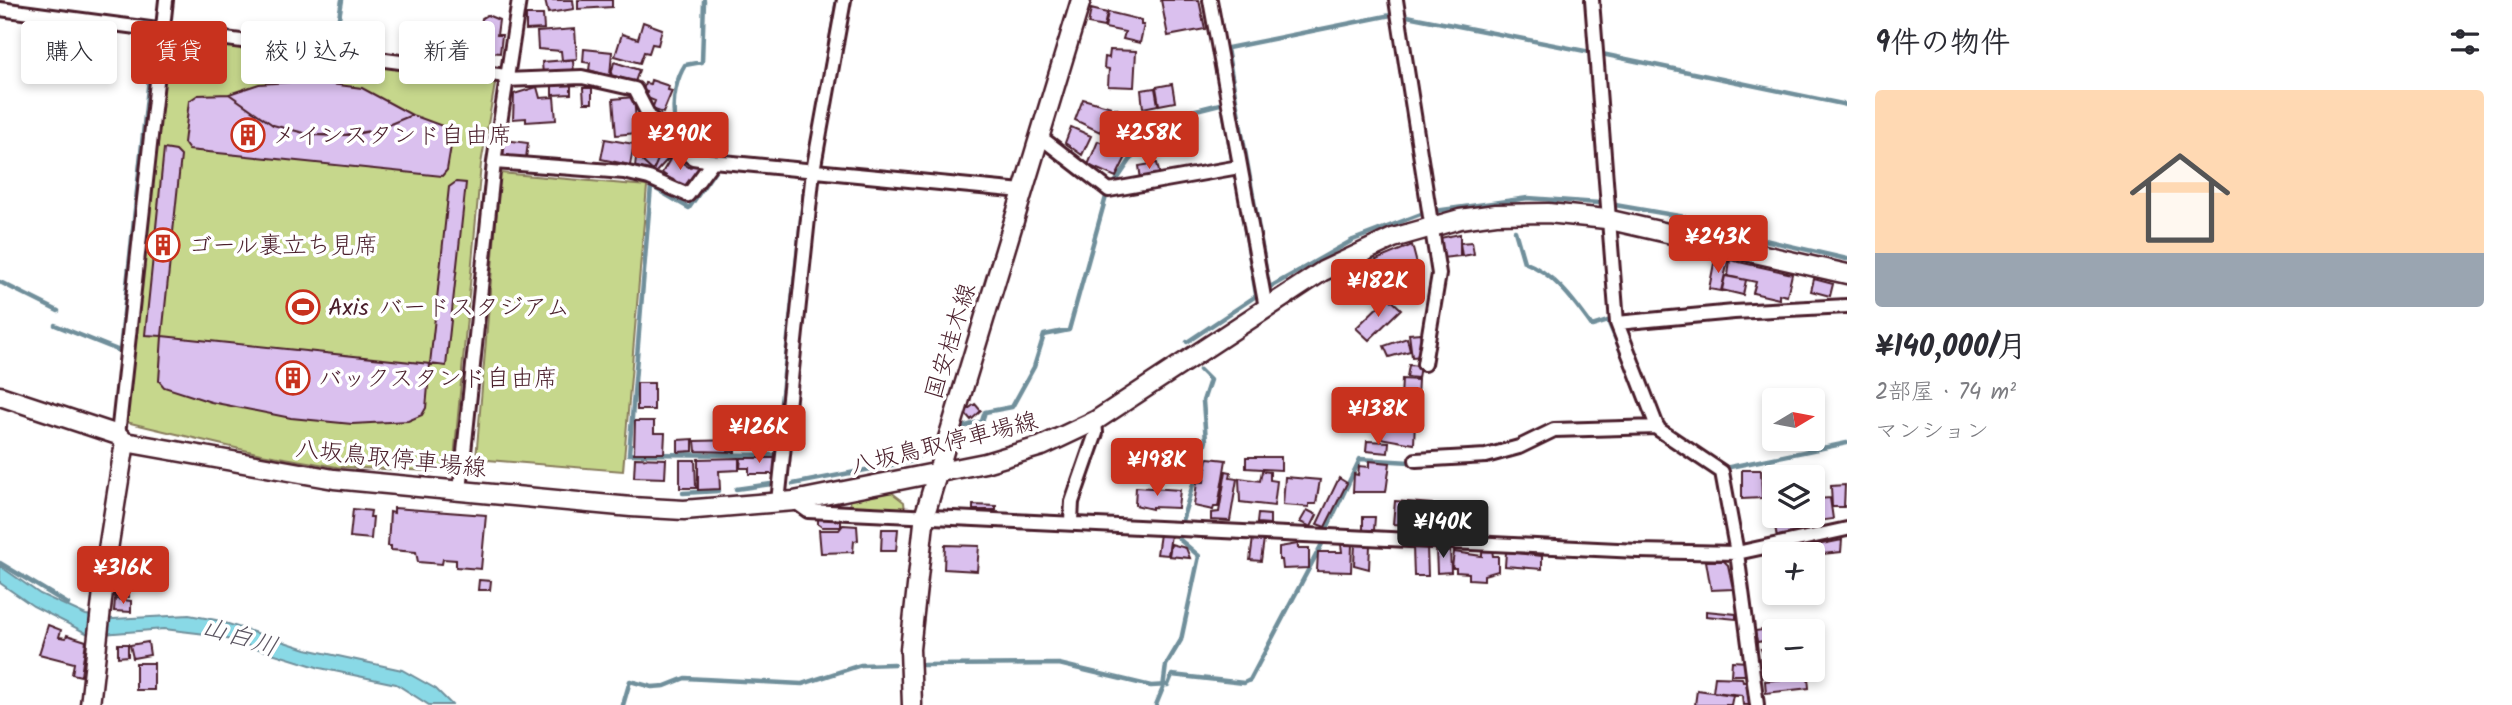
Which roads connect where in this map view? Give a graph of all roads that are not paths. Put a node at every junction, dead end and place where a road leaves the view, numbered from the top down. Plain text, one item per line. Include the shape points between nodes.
1 (166, 0) edge
2 (519, 0) edge
3 (844, 0) edge
4 (1081, 0) edge
5 (1210, 0) edge
6 (1396, 0) edge
7 (1592, 0) edge
8 (0, 9) edge
9 (162, 21) edge
10 (131, 28) edge
11 (227, 41) edge
12 (506, 78) junction
13 (155, 84) edge
14 (1039, 136) junction
15 (713, 161) junction
16 (494, 162) junction
17 (1239, 167) junction
18 (813, 171) junction
19 (1022, 191) junction
20 (1606, 219) junction
21 (1430, 226) junction
22 (1847, 274) edge
23 (1847, 306) edge
24 (1266, 308) junction
25 (1616, 323) junction
26 (1424, 364) dead end
27 (0, 396) edge
28 (1095, 421) junction
29 (1658, 427) junction
30 (122, 438) junction
31 (1416, 460) dead end
32 (934, 474) junction
33 (460, 491) junction
34 (786, 501) junction
35 (925, 514) junction
36 (1071, 521) junction
37 (1847, 529) edge
38 (1737, 553) junction
39 (90, 705) edge
40 (912, 705) edge
41 (1757, 705) edge

1 - 9 street
2 - 12 street
3 - 18 street
4 - 14 main road, 国安桂木線
5 - 17 street
6 - 21 street
7 - 20 street
8 - 10 street
11 - 12 street
12 - 15 street via 582,78 635,89 650,118 668,131 684,152
12 - 16 street
13 - 30 street
14 - 17 street via 1110,190
14 - 19 main road, 国安桂木線
15 - 16 street via 688,195 624,172
15 - 18 street
16 - 33 street
17 - 24 street
18 - 19 street
18 - 34 street
19 - 32 main road, 国安桂木線
20 - 21 main road, 八坂鳥取停車場線 via 1496,214
20 - 22 main road, 八坂鳥取停車場線
20 - 25 street
21 - 24 main road, 八坂鳥取停車場線 via 1363,249
21 - 26 street via 1439,274
23 - 25 street
24 - 28 main road, 八坂鳥取停車場線
25 - 29 street
27 - 30 main road, 八坂鳥取停車場線
28 - 32 main road, 八坂鳥取停車場線 via 1017,454
28 - 36 street via 1096,433 1072,502
29 - 31 street via 1554,430 1486,456
29 - 38 street via 1722,472
30 - 33 main road, 八坂鳥取停車場線 via 334,479
30 - 39 main road
32 - 34 main road, 八坂鳥取停車場線
32 - 35 main road, 国安桂木線
33 - 34 main road, 八坂鳥取停車場線 via 684,510
34 - 35 street via 808,511
35 - 36 street
35 - 40 main road, 国安桂木線 via 910,649
36 - 38 street
37 - 38 street
38 - 41 street

